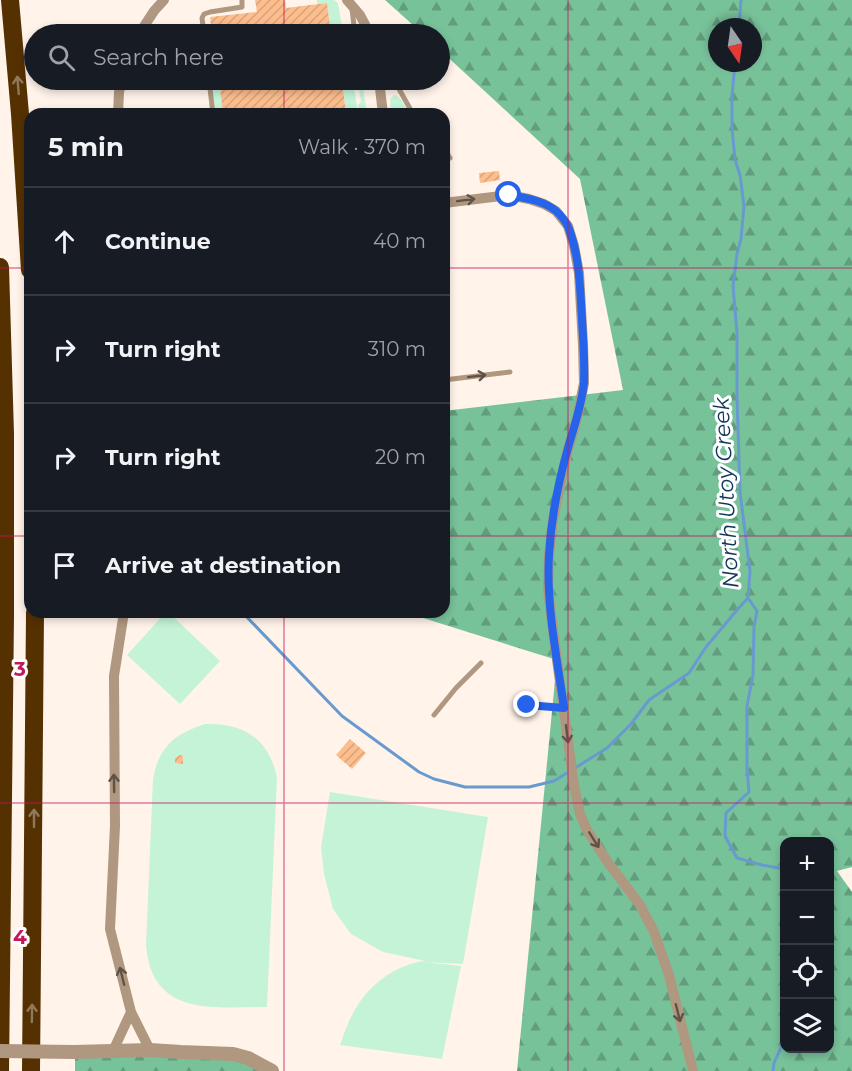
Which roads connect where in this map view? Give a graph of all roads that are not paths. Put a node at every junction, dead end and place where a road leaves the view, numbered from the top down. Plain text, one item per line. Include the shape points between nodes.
1 (10, 0) edge
2 (164, 0) edge
3 (242, 0) edge
4 (349, 2) edge
5 (146, 24) edge
6 (203, 24) edge
7 (353, 24) edge
8 (365, 24) edge
9 (120, 90) edge
10 (210, 90) edge
11 (380, 90) edge
12 (400, 90) edge
13 (118, 108) edge
14 (212, 108) edge
15 (382, 108) edge
16 (410, 108) edge
17 (24, 174) edge
18 (450, 202) edge
19 (0, 267) edge
20 (510, 372) dead end
21 (450, 379) edge
22 (35, 618) edge
23 (123, 618) edge
24 (481, 663) dead end
25 (527, 705) dead end
26 (564, 708) junction
27 (434, 715) dead end
28 (131, 1012) junction
29 (150, 1050) junction
30 (0, 1051) edge
31 (113, 1051) junction
32 (0, 1071) edge
33 (31, 1071) edge
34 (272, 1071) edge
35 (693, 1071) edge

17 -> 1 highway
2 - 5 street
3 - 6 lane via 242,8 204,14
4 - 7 lane
4 - 8 street
9 - 13 street
10 - 14 lane
11 - 15 street
12 - 16 lane
18 -> 26 street via 509,195 536,201 556,211 568,226 574,246 579,273 584,383 553,519 549,555 549,600
19 - 32 highway via 5,434
21 -> 20 lane
33 -> 22 highway
28 -> 23 street via 110,929 115,826 114,676
24 - 27 lane
25 - 26 lane
26 -> 35 street via 580,814 654,932
28 - 29 street
28 - 31 street
29 - 31 street
29 - 34 street via 233,1054
30 - 31 street, bridge

